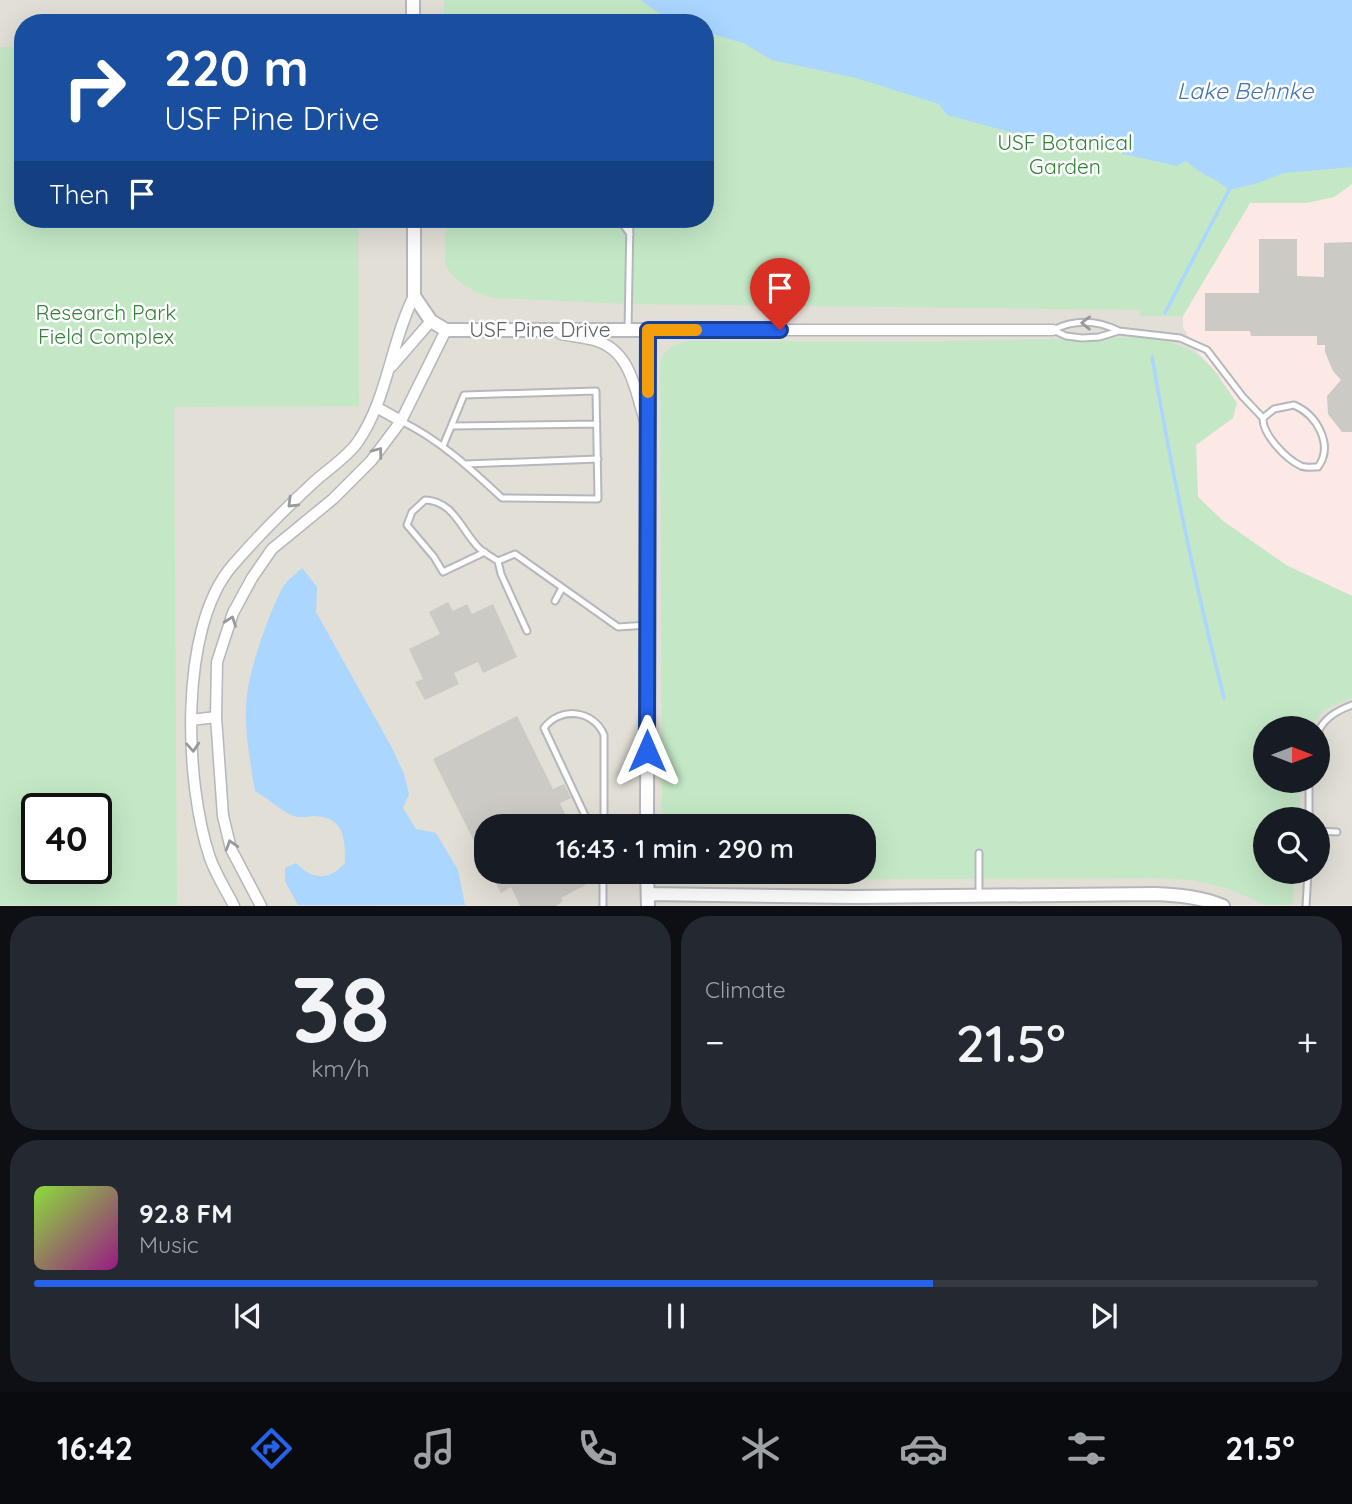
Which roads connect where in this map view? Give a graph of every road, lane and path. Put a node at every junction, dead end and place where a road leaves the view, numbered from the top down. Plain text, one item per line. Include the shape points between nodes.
1 (414, 228) edge
2 (626, 228) edge
3 (630, 228) edge
4 (630, 234) junction
5 (414, 296) junction
6 (431, 321) junction
7 (446, 330) junction
8 (539, 330) junction
9 (648, 330) junction
10 (1053, 330) junction
11 (628, 331) junction
12 (1119, 331) junction
13 (387, 372) junction
14 (377, 408) junction
15 (1263, 418) junction
16 (401, 421) junction
17 (597, 424) junction
18 (453, 425) junction
19 (648, 428) junction
20 (443, 446) junction
21 (598, 459) junction
22 (466, 464) junction
23 (485, 552) junction
24 (498, 561) junction
25 (562, 588) junction
26 (555, 601) dead end
27 (648, 625) junction
28 (527, 631) dead end
29 (1352, 705) edge
30 (1330, 716) edge
31 (216, 717) junction
32 (191, 720) junction
33 (584, 814) edge
34 (604, 814) edge
35 (647, 814) edge
36 (1330, 832) edge
37 (1337, 832) dead end
38 (979, 853) dead end
39 (603, 884) edge
40 (1307, 884) edge
41 (979, 896) junction
42 (648, 900) edge
43 (879, 901) edge
44 (234, 905) edge
45 (261, 905) edge
46 (603, 905) edge
47 (1223, 905) edge
48 (1306, 905) edge

1 - 5 street
2 - 4 lane
3 - 4 lane
4 - 11 lane
5 - 6 street, USF Pine Drive
5 - 13 street via 401,322
6 - 7 street, USF Pine Drive
6 - 13 street
7 - 8 street, USF Pine Drive
7 - 16 street
8 - 11 street, USF Pine Drive
8 - 19 street via 594,340 617,353 630,371
9 - 10 street, USF Pine Drive
9 - 11 street, USF Pine Drive
9 - 19 street
10 - 12 lane via 1082,338
12 -> 10 lane via 1091,322
12 - 15 lane via 1180,338 1207,350
13 - 14 street
14 - 16 street
14 -> 32 street via 355,445 291,503 230,568 209,606 200,639
15 - 15 lane via 1262,426 1271,440 1302,466 1318,467 1325,458 1325,444 1313,419 1302,409 1282,406
16 - 20 lane
31 -> 16 street via 217,663 233,613 252,578 272,549 371,461
17 - 18 lane
17 - 18 lane via 596,391 464,395
17 - 21 lane
18 - 20 lane
19 - 27 street
20 - 22 lane
21 - 22 lane
21 - 22 lane via 598,499 502,498
23 - 23 lane via 454,513 434,501 425,500 412,512 407,525 443,572
23 - 24 lane
24 - 25 lane via 515,554
24 - 28 lane
25 - 26 lane
25 - 27 lane via 618,627
27 - 35 street
29 - 30 lane
31 - 32 street
45 -> 31 street via 242,873 223,816
32 -> 44 street via 201,822 211,859
33 - 34 lane via 544,728 564,714 589,717 604,735
36 - 37 lane
38 - 41 lane
39 - 46 lane
40 - 48 lane
41 - 43 street
41 - 47 street via 1155,894
42 - 43 street

